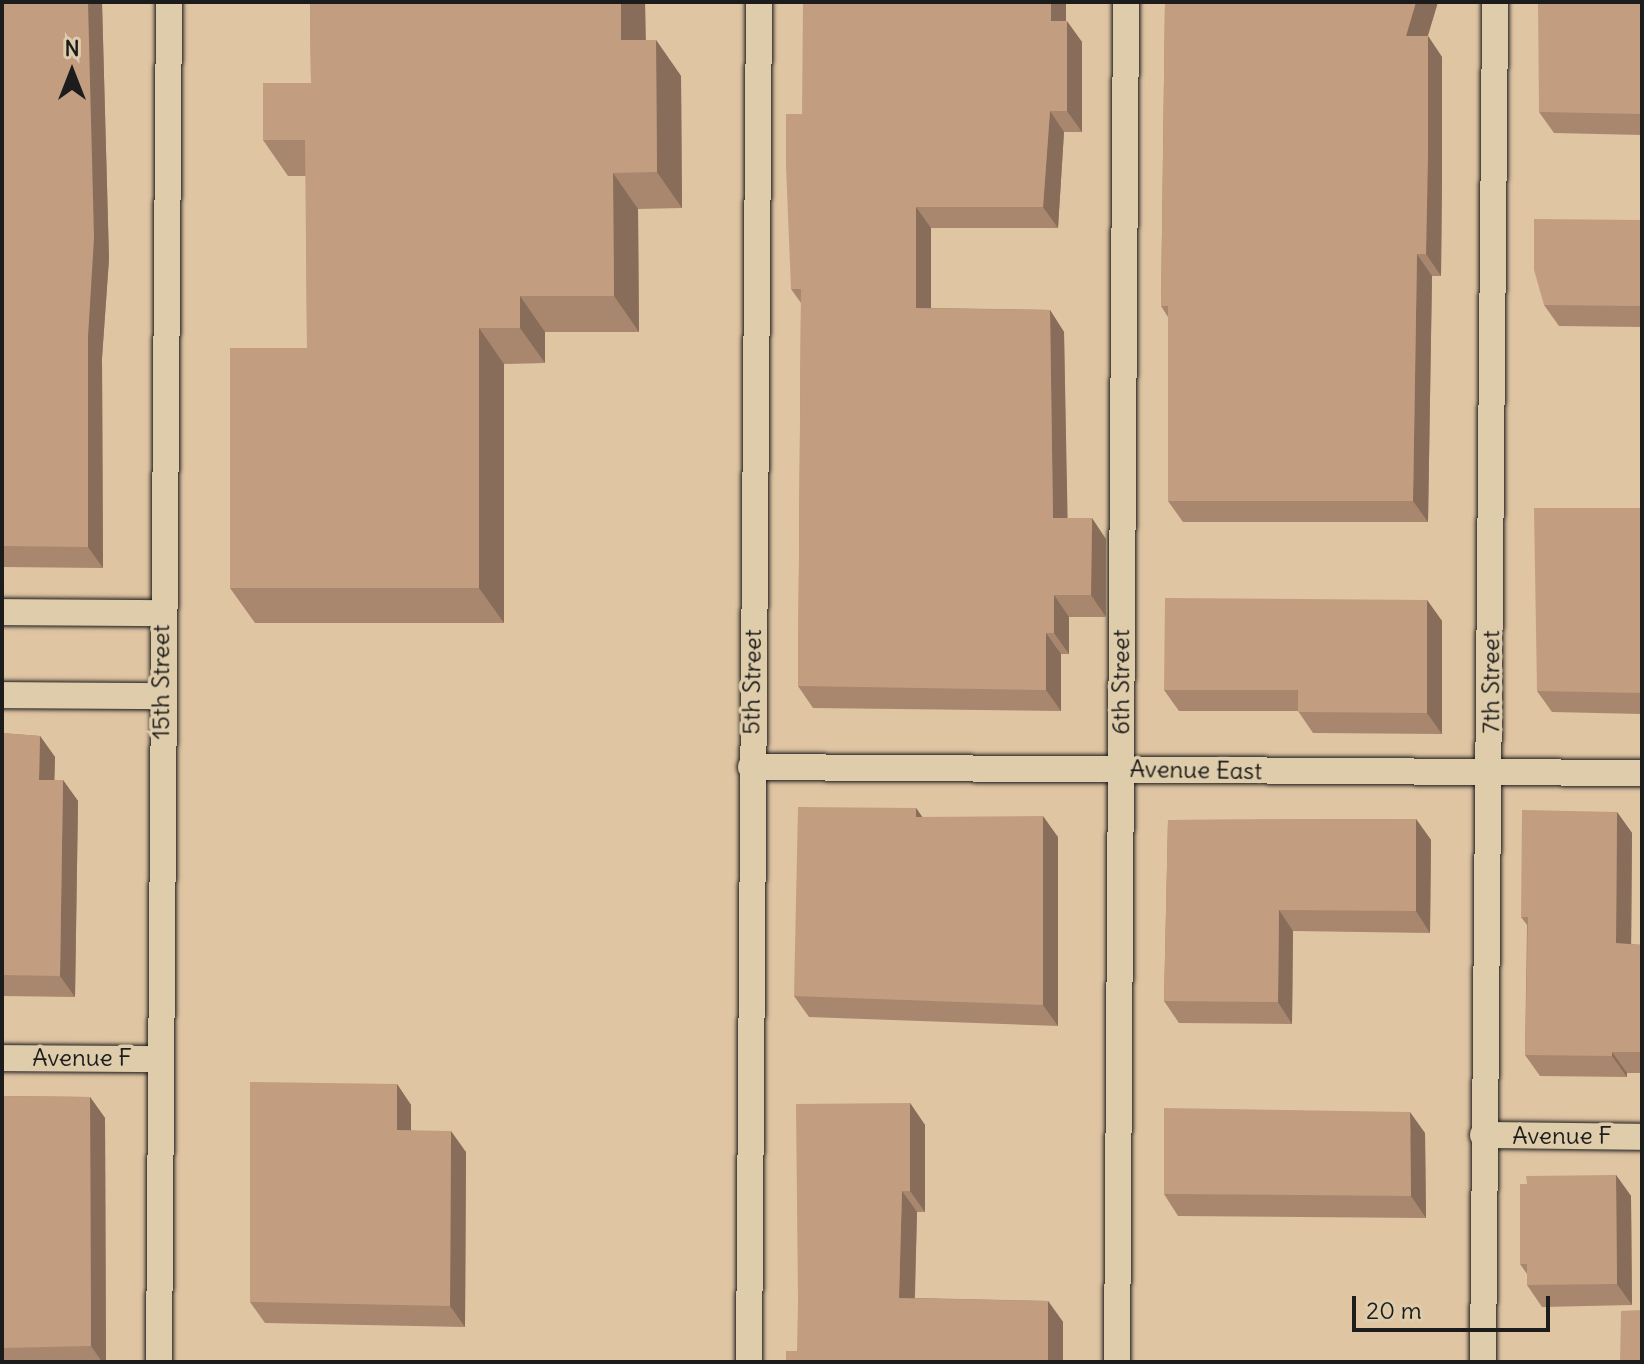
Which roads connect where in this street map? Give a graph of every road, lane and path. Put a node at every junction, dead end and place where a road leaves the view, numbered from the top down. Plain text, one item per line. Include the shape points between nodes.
1 (169, 2) edge
2 (759, 2) edge
3 (1126, 2) edge
4 (1495, 2) edge
5 (2, 612) edge
6 (161, 613) junction
7 (2, 695) edge
8 (161, 696) junction
9 (751, 767) junction
10 (1121, 769) junction
11 (1490, 772) junction
12 (1642, 773) edge
13 (2, 1058) edge
14 (161, 1059) junction
15 (1483, 1135) junction
16 (1642, 1137) edge
17 (159, 1362) edge
18 (749, 1362) edge
19 (1117, 1362) edge
20 (1483, 1362) edge

1 - 6 lane, 15th Street
2 - 9 lane, 5th Street
3 - 10 lane, 6th Street
4 - 11 lane, 7th Street
5 - 6 lane
6 - 8 lane, 15th Street
7 - 8 lane
8 - 14 lane, 15th Street
9 - 10 lane, Avenue East
9 - 18 lane, 5th Street
10 - 11 lane, Avenue East
10 - 19 lane, 6th Street
11 - 12 lane, Avenue East
11 - 15 lane, 7th Street
13 - 14 lane, Avenue F
14 - 17 lane, 15th Street
15 - 16 lane, Avenue F
15 - 20 lane, 7th Street

